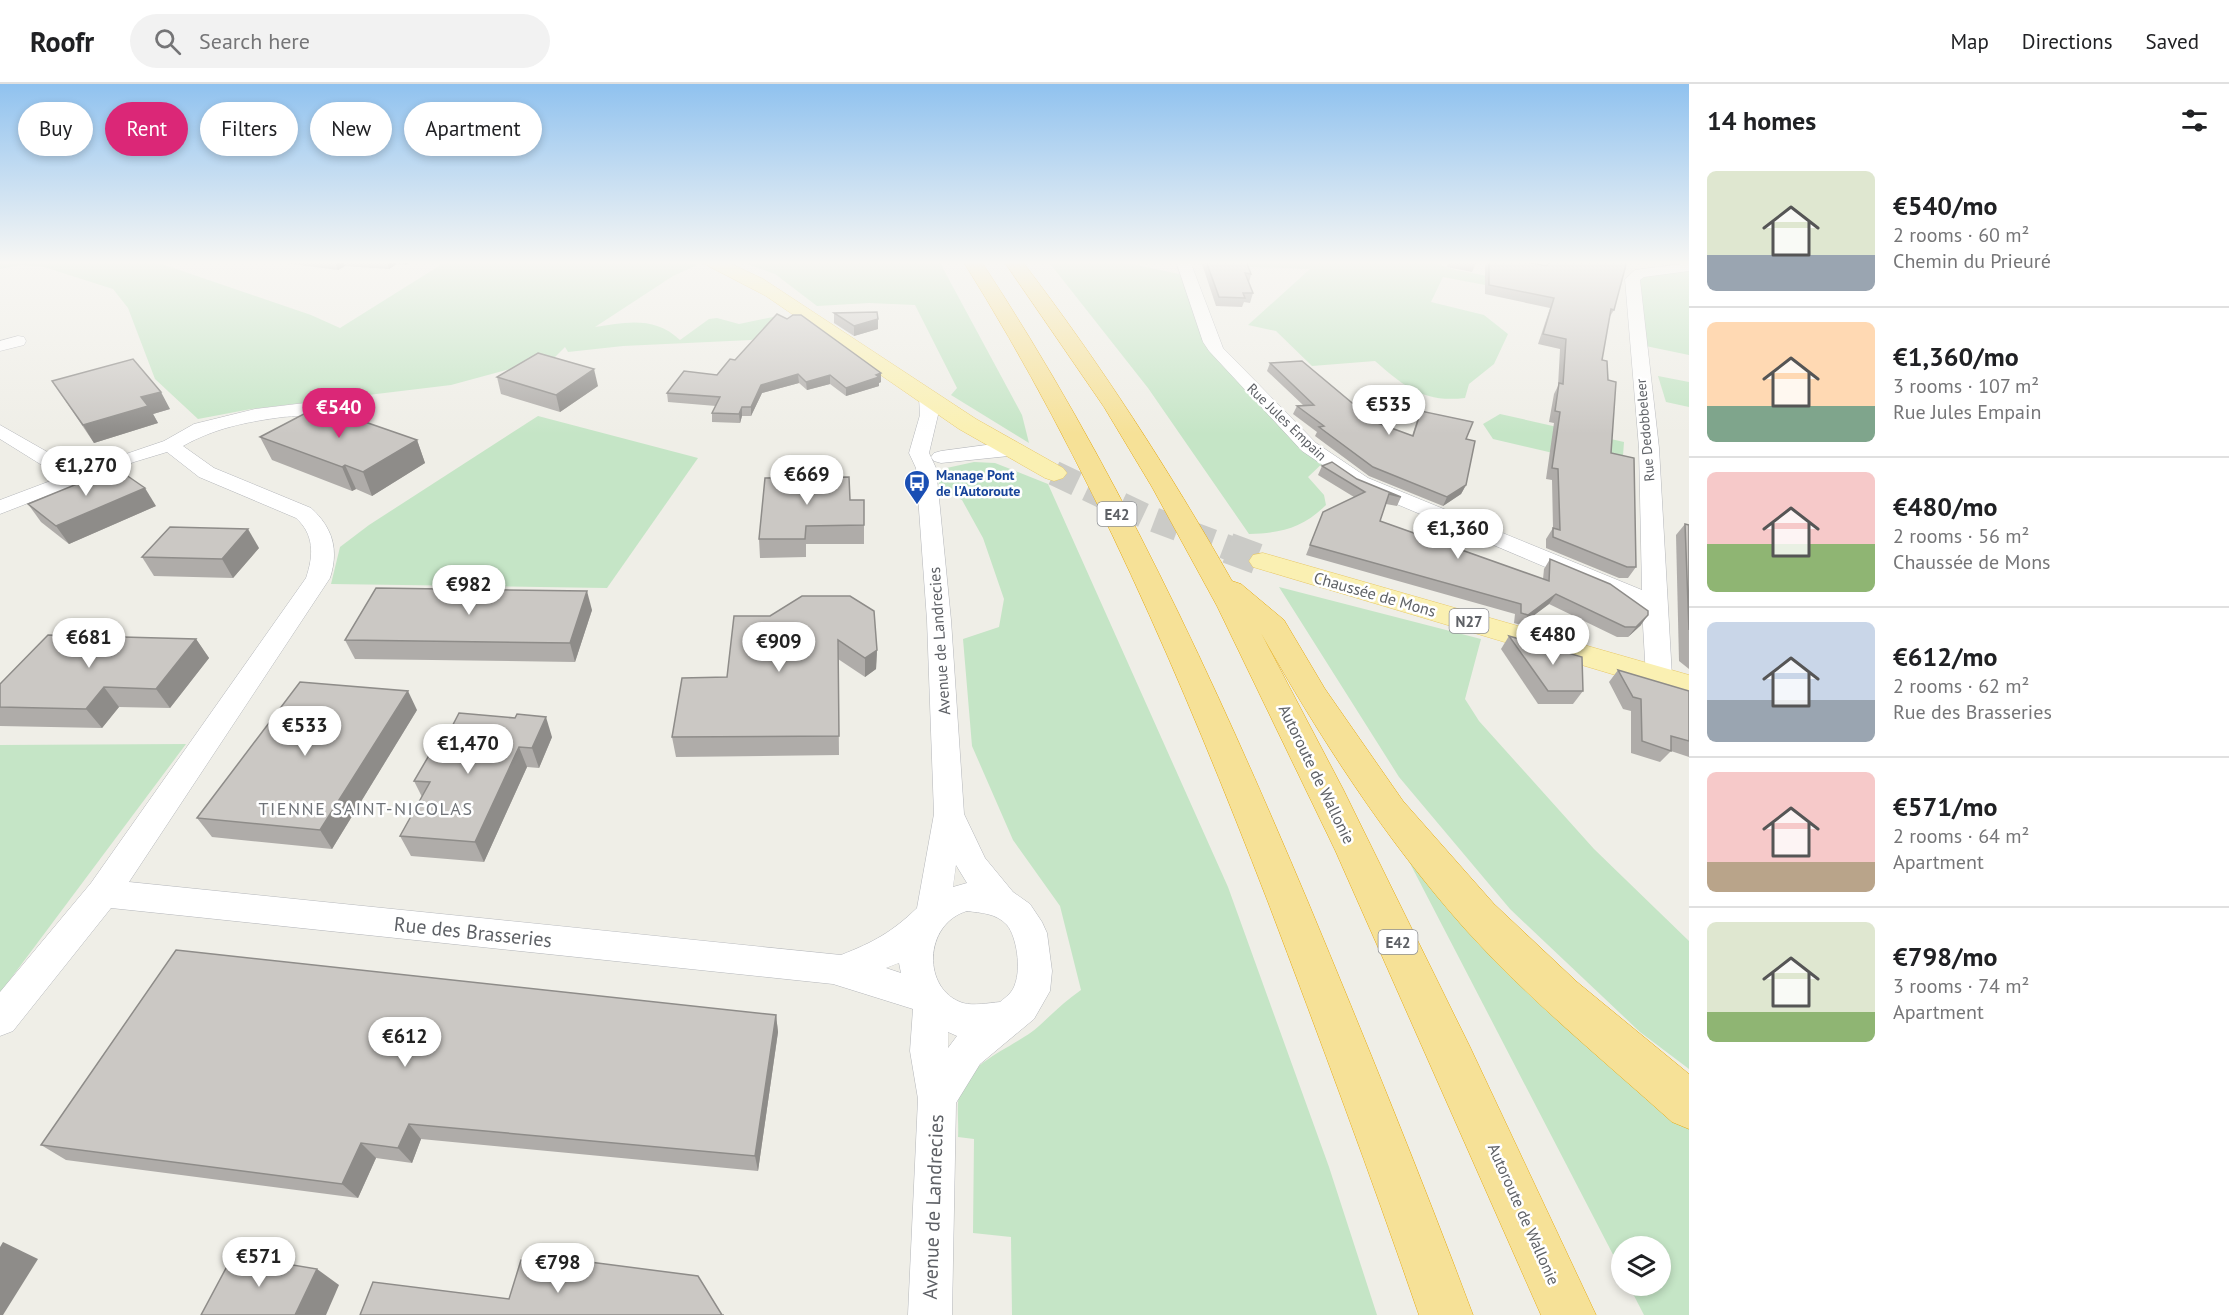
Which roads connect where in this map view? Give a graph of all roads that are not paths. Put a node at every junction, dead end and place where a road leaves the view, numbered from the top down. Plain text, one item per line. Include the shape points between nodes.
1 (812, 318) edge
2 (1008, 318) edge
3 (1055, 318) edge
4 (1203, 318) edge
5 (1634, 318) edge
6 (18, 341) dead end
7 (0, 346) edge
8 (928, 397) junction
9 (305, 409) dead end
10 (968, 424) junction
11 (0, 431) edge
12 (924, 437) junction
13 (171, 445) junction
14 (1012, 451) junction
15 (933, 462) junction
16 (1054, 473) tunnel mouth
17 (76, 477) junction
18 (0, 508) edge
19 (1263, 561) tunnel mouth
20 (1215, 575) junction
21 (1653, 604) junction
22 (1674, 682) edge
23 (949, 814) junction
24 (103, 893) junction
25 (1001, 902) junction
26 (926, 919) junction
27 (842, 970) junction
28 (928, 1000) junction
29 (1007, 1018) junction
30 (0, 1019) edge
31 (937, 1099) junction
32 (1689, 1105) edge
33 (930, 1315) edge
34 (1446, 1315) edge
35 (1569, 1315) edge

1 - 8 main road
2 - 34 highway, E42 via 1076,433 1151,582 1239,779 1386,1148
3 - 20 highway, Autoroute de Wallonie / E42 via 1124,420
4 - 21 street, Rue Jules Empain via 1217,351 1318,454 1361,482
5 - 21 street, Rue Dedobbeleer via 1650,448
6 - 7 street
8 - 10 main road
8 - 12 street, Avenue de Landrecies
9 - 13 street via 255,415 201,428
10 - 12 street via 941,425
10 - 14 main road
10 - 15 street via 964,442
11 - 17 street
12 - 15 street, Avenue de Landrecies via 919,453
13 - 17 street
13 - 24 street via 192,466 305,514 320,532 324,563 318,578
14 - 15 street via 986,451
14 - 16 main road
15 - 23 street, Avenue de Landrecies
17 - 18 street
19 - 22 main road, Chaussée de Mons / N27
20 - 32 highway via 1273,627 1313,697 1390,812 1480,917 1562,996
20 - 35 highway, Autoroute de Wallonie / E42 via 1331,802 1493,1142
21 - 22 street, Rue Dedobbeleer
23 - 25 street, Avenue de Landrecies via 973,867
23 - 26 street, Avenue de Landrecies
24 - 27 street, Rue des Brasseries
24 - 30 street
25 - 26 street, Avenue de Landrecies via 980,895 963,895
25 - 29 street, Avenue de Landrecies via 1018,914 1030,933 1035,971 1032,991
26 - 27 street, Rue des Brasseries via 887,952
26 - 28 street, Avenue de Landrecies via 917,969
27 - 28 street, Rue des Brasseries
28 - 29 street via 960,1020
28 - 31 street, Avenue de Landrecies via 929,1051
29 - 31 street, Avenue de Landrecies via 967,1051
31 - 33 street, Avenue de Landrecies

